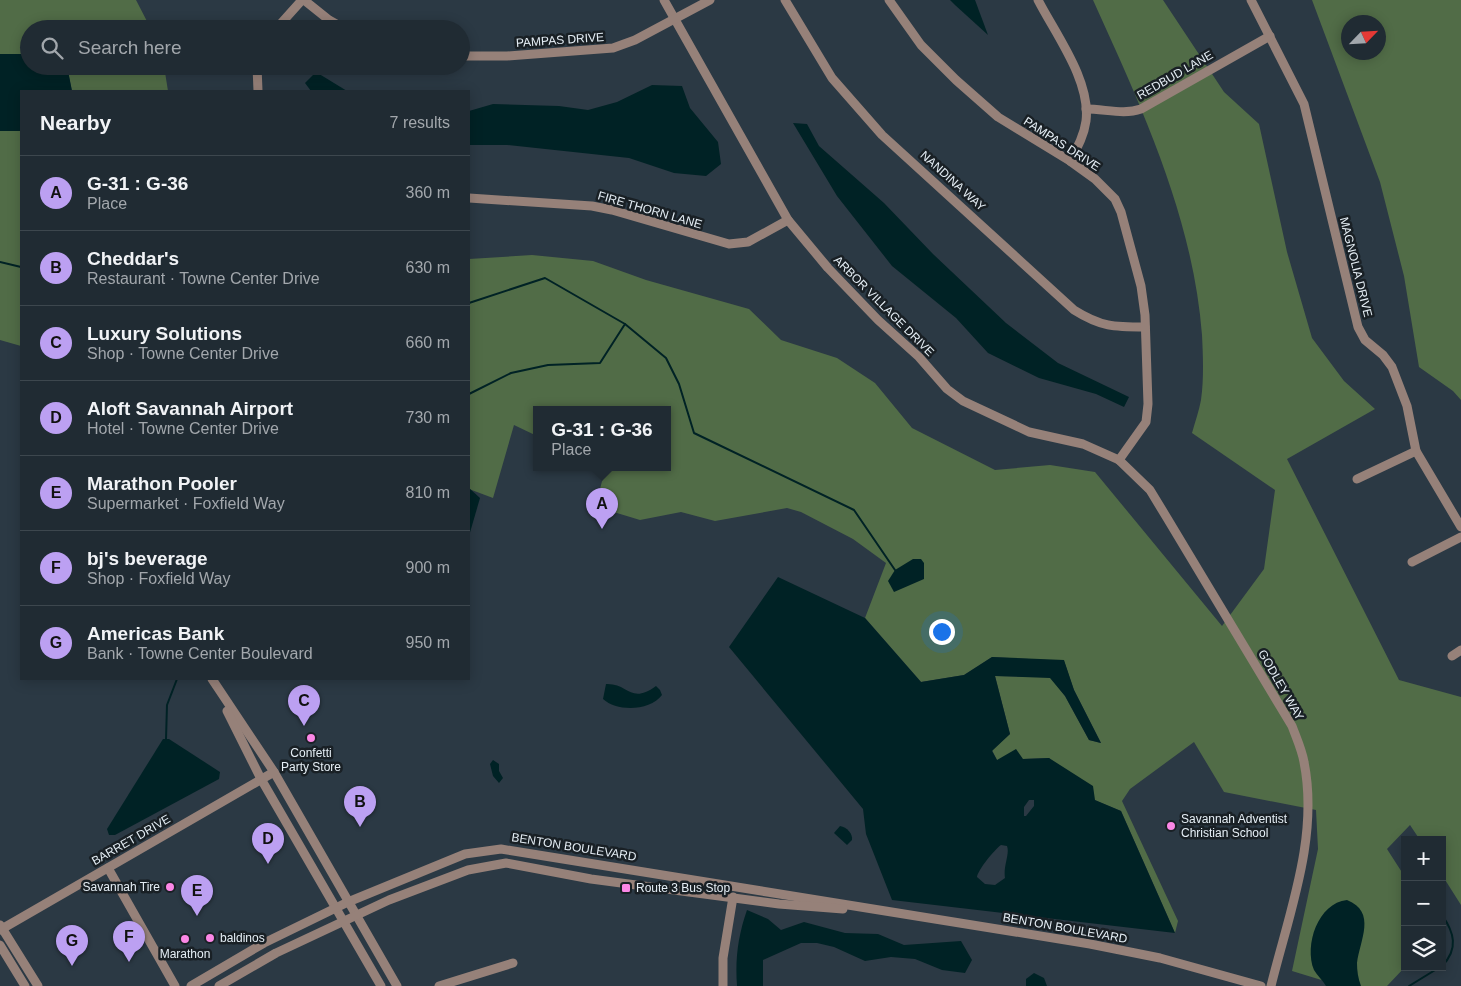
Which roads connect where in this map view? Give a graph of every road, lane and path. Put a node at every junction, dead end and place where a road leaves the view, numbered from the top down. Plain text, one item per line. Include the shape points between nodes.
1 (303, 0) edge
2 (664, 0) edge
3 (710, 0) edge
4 (785, 0) edge
5 (889, 0) edge
6 (1038, 0) edge
7 (1251, 0) edge
8 (284, 20) edge
9 (330, 20) edge
10 (675, 20) junction
11 (1270, 36) junction
12 (470, 56) edge
13 (257, 75) edge
14 (258, 90) edge
15 (1086, 109) junction
16 (1070, 161) junction
17 (470, 198) edge
18 (788, 220) junction
19 (1145, 327) junction
20 (1416, 451) junction
21 (1119, 460) junction
22 (1357, 479) dead end
23 (1461, 527) edge
24 (1461, 537) edge
25 (1412, 562) dead end
26 (1461, 650) edge
27 (1452, 656) dead end
28 (212, 680) edge
29 (213, 680) edge
30 (274, 772) junction
31 (261, 779) junction
32 (108, 868) junction
33 (734, 897) junction
34 (348, 902) junction
35 (335, 909) junction
36 (861, 909) junction
37 (355, 915) junction
38 (343, 921) junction
39 (1, 927) edge
40 (0, 945) edge
41 (513, 963) dead end
42 (25, 986) edge
43 (38, 986) edge
44 (175, 986) edge
45 (191, 986) edge
46 (219, 986) edge
47 (382, 986) edge
48 (397, 986) edge
49 (439, 986) edge
50 (723, 986) edge
51 (1261, 986) edge
52 (1271, 986) edge

1 - 8 street
1 - 9 street
2 - 10 street, ARBOR VILLAGE DRIVE
3 - 10 street, PAMPAS DRIVE
4 - 19 street, NANDINA WAY via 832,78 856,107 1074,310 1095,323
5 - 16 street, PAMPAS DRIVE via 921,45 956,80 998,117
6 - 15 street via 1080,79
7 - 11 street, MAGNOLIA DRIVE
10 - 12 street, PAMPAS DRIVE via 635,40 600,51
10 - 18 street, ARBOR VILLAGE DRIVE
11 - 15 street, REDBUD LANE via 1141,109 1129,113
11 - 20 street, MAGNOLIA DRIVE via 1304,104 1358,327 1392,367 1407,406
13 - 14 street
15 - 16 street via 1081,141
16 - 19 street, PAMPAS DRIVE via 1095,180 1120,208 1141,286
17 - 18 street, FIRE THORN LANE via 602,208 728,244 748,242
18 - 21 street, ARBOR VILLAGE DRIVE via 828,268 958,398 1029,432 1083,444
19 - 21 street, PAMPAS DRIVE via 1146,422
20 - 22 street
20 - 23 street, MAGNOLIA DRIVE
21 - 52 street, GODLEY WAY via 1150,490 1292,726 1304,760 1308,789 1307,843
24 - 25 street
26 - 27 street
28 - 31 street
29 - 30 street
30 - 31 street, BARRET DRIVE
30 - 34 street
31 - 32 street, BARRET DRIVE
31 - 35 street
32 - 39 street, BARRET DRIVE
32 - 44 street
33 - 36 street, BENTON BOULEVARD via 831,910
33 - 37 street, BENTON BOULEVARD via 591,879 506,863 468,870
33 - 50 street via 723,958
34 - 35 street, BENTON BOULEVARD
34 - 36 street, BENTON BOULEVARD via 465,854 501,849
34 - 37 street
35 - 38 street
35 - 45 street, BENTON BOULEVARD via 264,943
36 - 51 street, BENTON BOULEVARD via 942,919 1116,949 1202,968
37 - 38 street, BENTON BOULEVARD
37 - 48 street
38 - 46 street, BENTON BOULEVARD via 276,953
38 - 47 street
39 - 43 street
40 - 42 street
41 - 49 street

